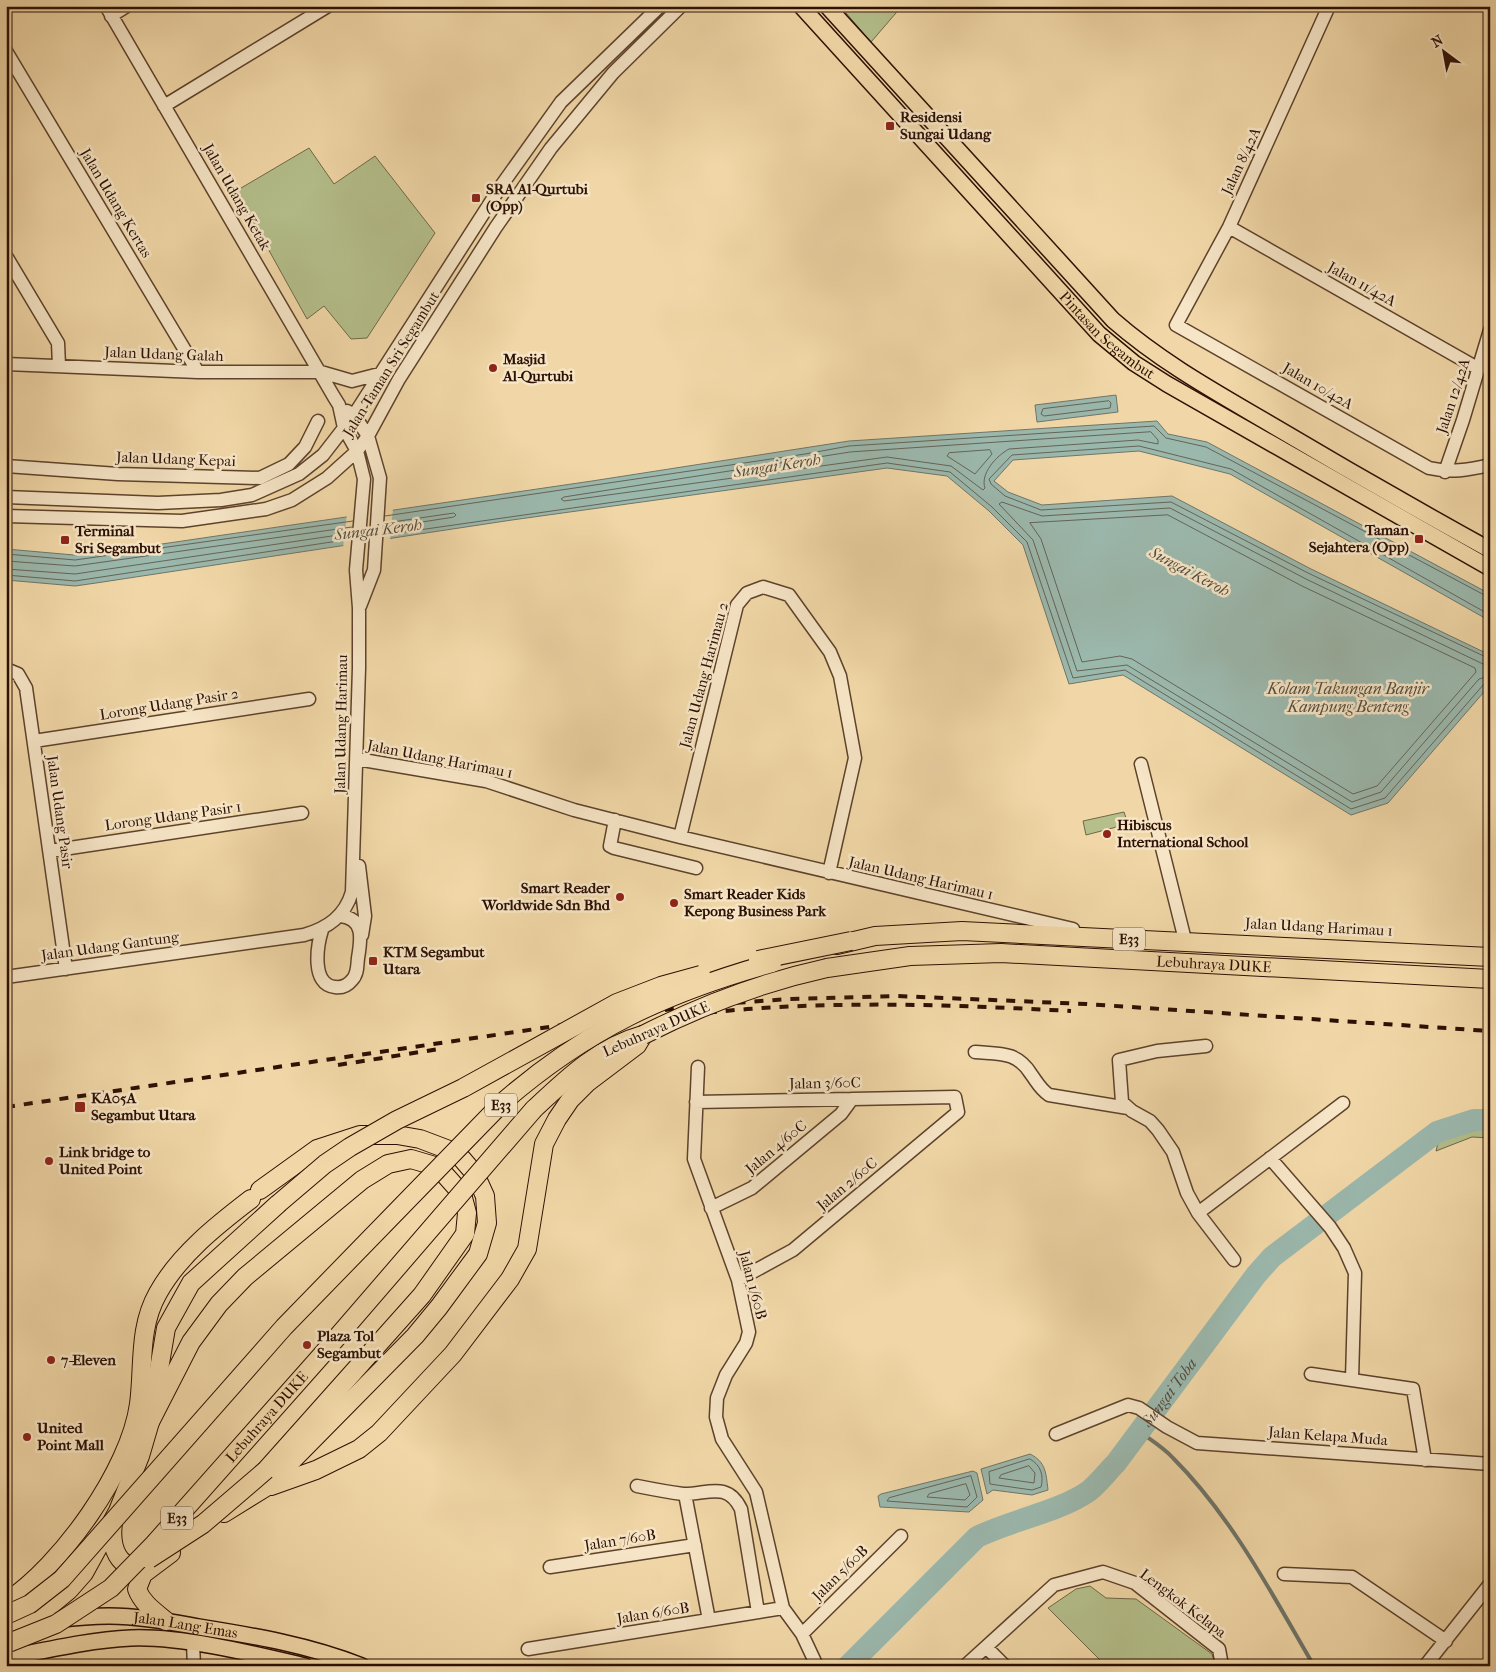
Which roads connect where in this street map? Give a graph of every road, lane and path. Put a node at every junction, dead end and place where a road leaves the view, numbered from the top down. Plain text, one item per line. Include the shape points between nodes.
1 (127, 6) edge
2 (328, 6) edge
3 (660, 6) edge
4 (682, 6) edge
5 (801, 6) edge
6 (827, 6) edge
7 (1329, 6) edge
8 (108, 11) edge
9 (6, 51) edge
10 (164, 106) junction
11 (1229, 227) junction
12 (6, 256) edge
13 (1176, 325) joint
14 (1490, 330) edge
15 (6, 364) edge
16 (59, 366) junction
17 (1479, 369) junction
18 (198, 372) junction
19 (321, 372) junction
20 (383, 373) junction
21 (339, 405) junction
22 (354, 415) junction
23 (318, 421) dead end
24 (344, 428) junction
25 (368, 436) junction
26 (356, 451) junction
27 (1490, 465) edge
28 (6, 466) edge
29 (1445, 472) junction
30 (6, 497) edge
31 (6, 516) edge
32 (1490, 550) edge
33 (1490, 568) edge
34 (359, 608) junction
35 (6, 669) edge
36 (309, 699) dead end
37 (34, 741) junction
38 (357, 759) junction
39 (1141, 764) dead end
40 (302, 813) dead end
41 (615, 820) junction
42 (680, 837) junction
43 (355, 841) junction
44 (50, 851) junction
45 (696, 868) dead end
46 (829, 873) junction
47 (340, 916) junction
48 (322, 930) junction
49 (1184, 936) junction
50 (361, 937) junction
51 (850, 941) junction
52 (219, 948) joint
53 (1490, 955) edge
54 (66, 969) junction
55 (6, 978) edge
56 (1490, 979) edge
57 (643, 1035) junction
58 (1206, 1046) dead end
59 (975, 1052) dead end
60 (698, 1067) dead end
61 (955, 1097) joint
62 (852, 1099) junction
63 (696, 1102) junction
64 (1343, 1104) dead end
65 (1128, 1108) junction
66 (1270, 1158) junction
67 (711, 1208) junction
68 (1198, 1213) junction
69 (1234, 1260) dead end
70 (738, 1280) junction
71 (1311, 1374) dead end
72 (1352, 1379) junction
73 (150, 1422) junction
74 (1056, 1434) dead end
75 (1425, 1460) junction
76 (1490, 1464) edge
77 (637, 1486) dead end
78 (266, 1488) junction
79 (756, 1492) junction
80 (685, 1494) junction
81 (736, 1499) junction
82 (118, 1511) junction
83 (901, 1536) dead end
84 (695, 1545) junction
85 (159, 1562) junction
86 (550, 1567) dead end
87 (1284, 1574) dead end
88 (1490, 1584) edge
89 (111, 1588) junction
90 (6, 1602) edge
91 (783, 1608) junction
92 (758, 1612) junction
93 (6, 1615) edge
94 (166, 1620) junction
95 (709, 1620) junction
96 (6, 1626) edge
97 (802, 1634) junction
98 (1446, 1641) junction
99 (6, 1644) edge
100 (193, 1644) junction
101 (986, 1647) junction
102 (528, 1649) dead end
103 (6, 1658) edge
104 (194, 1666) edge
105 (305, 1666) edge
106 (362, 1666) edge
107 (817, 1666) edge
108 (966, 1666) edge
109 (1005, 1666) edge
110 (1222, 1666) edge
111 (1425, 1666) edge

1 - 8 street
2 - 10 street
3 - 20 street, Jalan Taman Sri Segambut via 562,102 501,186
4 - 25 street, Jalan Taman Sri Segambut via 613,73 551,148 496,227 399,379
5 - 33 main road, Pintasan Segambut via 1099,334 1134,363 1323,475
6 - 32 main road, Pintasan Segambut via 1113,320 1139,343 1178,370
7 - 11 street, Jalan 8/42A
8 - 10 street, Jalan Udang Ketak
9 - 18 street, Jalan Udang Kertas
10 - 19 street, Jalan Udang Ketak
11 - 13 street, Jalan 8/42A
11 - 17 street, Jalan 11/42A
12 - 16 street via 58,343
13 - 29 street, Jalan 10/42A via 1429,468
14 - 17 street, Jalan 12/42A
15 - 16 street, Jalan Udang Galah
16 - 18 street, Jalan Udang Galah
17 - 29 street, Jalan 12/42A
18 - 19 street, Jalan Udang Galah
19 - 20 street, Jalan Udang Galah via 352,380
19 - 21 street, Jalan Udang Ketak
20 - 22 street, Jalan Taman Sri Segambut
21 - 22 street, Jalan Udang Ketak
21 - 24 street, Jalan Udang Ketak
22 - 24 street, Jalan Taman Sri Segambut
22 - 25 street, Jalan Udang Harimau
23 - 28 street, Jalan Udang Kepai via 305,447 289,464 260,478 118,474
24 - 26 street, Jalan Udang Ketak
24 - 30 street, Jalan Taman Sri Segambut via 323,455 299,474 252,495 158,503
25 - 26 street, Jalan Taman Sri Segambut
25 - 34 street, Jalan Udang Harimau via 380,478 374,570
26 - 31 street, Jalan Taman Sri Segambut via 309,491 292,500 249,512 182,521
26 - 34 street, Jalan Udang Harimau via 364,479 356,570
27 - 29 street
34 - 38 street, Jalan Udang Harimau
35 - 37 street, Jalan Udang Pasir via 18,674 26,688
36 - 37 street, Lorong Udang Pasir 2
37 - 44 street, Jalan Udang Pasir
38 - 41 street, Jalan Udang Harimau 1 via 486,781
38 - 43 street, Jalan Udang Harimau
39 - 49 street
40 - 44 street, Lorong Udang Pasir 1
41 - 42 street, Jalan Udang Harimau 1
41 - 45 street via 610,846
42 - 46 street, Jalan Udang Harimau 1
42 - 46 street, Jalan Udang Harimau 2 via 737,604 747,593 763,587 789,595 830,652 840,676 855,758
43 - 47 street, Jalan Udang Harimau via 352,892
43 - 50 street, Jalan Udang Harimau via 365,916
44 - 54 street, Jalan Udang Pasir
46 - 49 street, Jalan Udang Harimau 1 via 1063,928
47 - 48 street, Jalan Udang Harimau
47 - 50 street via 353,920
48 - 50 street via 318,972 325,983 336,987 348,984 356,974
48 - 52 street, Jalan Udang Harimau
49 - 53 street, Jalan Udang Harimau 1
51 - 53 highway, Lebuhraya DUKE / E33 via 875,936 962,931
51 - 73 highway, bridge via 740,964 661,986 618,1003 350,1147 325,1164 190,1283 166,1328
51 - 93 highway, Lebuhraya DUKE / E33, bridge via 737,973 640,1010 599,1031 531,1078 503,1102 284,1327 62,1579 30,1604
52 - 54 street, Jalan Udang Gantung
54 - 55 street, Jalan Udang Gantung
56 - 57 highway, Lebuhraya DUKE / E33, bridge via 1001,952 920,955 872,960 743,991
57 - 78 highway via 637,1045 588,1082 557,1119 544,1144 527,1249 510,1279 453,1354 359,1449 316,1470
57 - 89 highway, Lebuhraya DUKE / E33, bridge via 602,1051 564,1080 534,1109 320,1357
58 - 65 street via 1158,1051 1119,1060 1121,1099
59 - 65 street via 1010,1055 1019,1059 1041,1090 1049,1095
60 - 63 street, Jalan 1/60B
61 - 62 street, Jalan 3/60C
61 - 70 street, Jalan 2/60C via 958,1112 793,1250
62 - 63 street, Jalan 3/60C
62 - 67 street, Jalan 4/60C via 840,1114 752,1188
63 - 67 street, Jalan 1/60B via 694,1159
64 - 66 street
65 - 68 street via 1150,1120 1173,1152 1186,1194
66 - 68 street
66 - 72 street via 1330,1227 1355,1272
67 - 70 street, Jalan 1/60B
68 - 69 street
70 - 79 street, Jalan 1/60B via 749,1332 717,1398 716,1418 722,1439
71 - 72 street
72 - 75 street via 1413,1389
73 - 82 highway via 133,1477
73 - 89 highway, bridge via 191,1342 219,1304 245,1276 362,1180 388,1164 411,1159 438,1166 462,1194 467,1213 465,1234 422,1296 266,1470 203,1524 148,1559
74 - 75 street, Jalan Kelapa Muda via 1128,1405 1139,1408 1197,1443
75 - 76 street, Jalan Kelapa Muda
77 - 80 street
78 - 85 highway via 232,1507
78 - 90 highway via 355,1399 439,1307 478,1254 487,1223 485,1196 475,1174 457,1153 420,1139 397,1135 360,1135 317,1149 255,1195 183,1258 157,1294 147,1319 142,1343 139,1405 124,1451 104,1491 81,1527 43,1573
79 - 81 street
79 - 91 street, Jalan 1/60B
80 - 81 street via 722,1492
80 - 84 street
81 - 92 street
82 - 85 highway via 112,1537 116,1554 123,1562 139,1568
82 - 96 highway via 84,1573 69,1590 45,1607
83 - 97 street, Jalan 5/60B
84 - 86 street, Jalan 7/60B
84 - 95 street
85 - 94 highway via 143,1574 137,1589 148,1607
87 - 98 street via 1352,1577
88 - 98 street
89 - 99 highway, Lebuhraya DUKE / E33, bridge via 56,1624
91 - 92 street, Jalan 6/60B
91 - 97 street, Jalan 1/60B
92 - 95 street, Jalan 6/60B
94 - 96 main road, Jalan Lang Emas via 110,1616
94 - 106 main road, Jalan Lang Emas via 269,1638
95 - 102 street, Jalan 6/60B
97 - 107 street, Jalan 1/60B
98 - 111 street
100 - 103 main road, Jalan Lang Emas via 130,1638
100 - 104 street
100 - 105 main road, Jalan Lang Emas
101 - 108 street, Lengkok Kelapa
101 - 109 street
101 - 110 street, Lengkok Kelapa via 1054,1586 1103,1572 1135,1583 1219,1649

